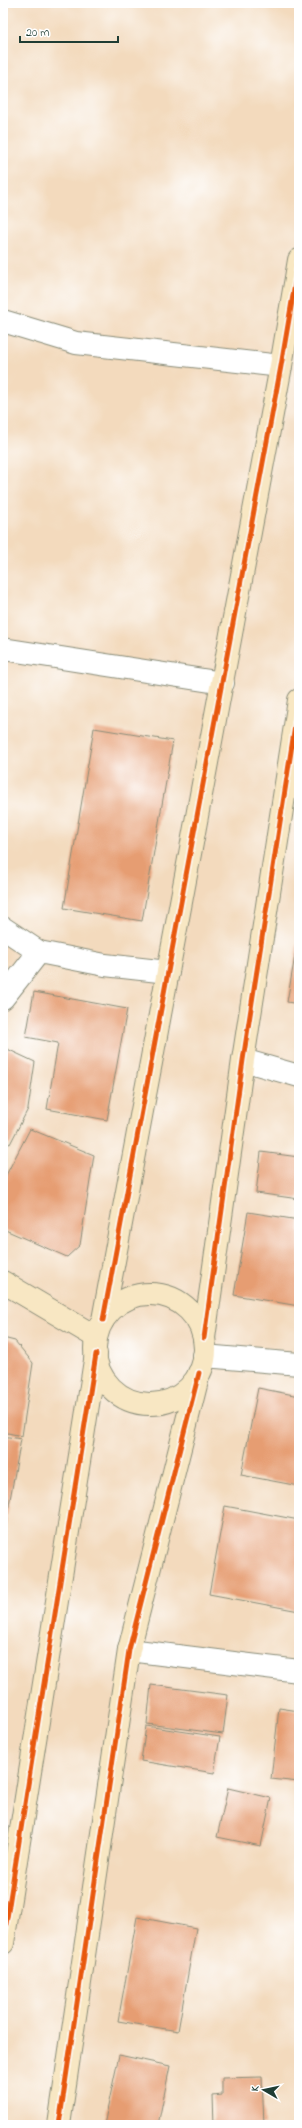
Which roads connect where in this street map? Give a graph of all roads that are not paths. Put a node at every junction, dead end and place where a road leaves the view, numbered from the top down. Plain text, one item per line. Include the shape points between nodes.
1 (299, 260) edge
2 (3, 321) edge
3 (281, 366) junction
4 (3, 649) edge
5 (222, 683) junction
6 (299, 700) edge
7 (3, 928) edge
8 (39, 952) junction
9 (168, 972) junction
10 (3, 998) edge
11 (243, 1060) junction
12 (299, 1076) edge
13 (3, 1282) edge
14 (99, 1337) junction
15 (202, 1356) junction
16 (299, 1364) edge
17 (129, 1650) junction
18 (299, 1671) edge
19 (3, 1943) edge
20 (60, 2125) edge

1 - 3 street
2 - 3 street via 76,342
3 - 5 street
4 - 5 street
5 - 9 street
6 - 11 street
7 - 8 street
8 - 9 street via 105,965
8 - 10 street
9 - 14 street
11 - 12 street
11 - 15 street
13 - 14 street
14 - 15 street via 116,1305 132,1296 150,1293 169,1297 185,1306 197,1320
14 - 15 street via 99,1370 107,1383 119,1394 133,1401 148,1404 164,1402 178,1396 190,1386
14 - 19 street
15 - 16 street
15 - 17 street
17 - 18 street
17 - 20 street

